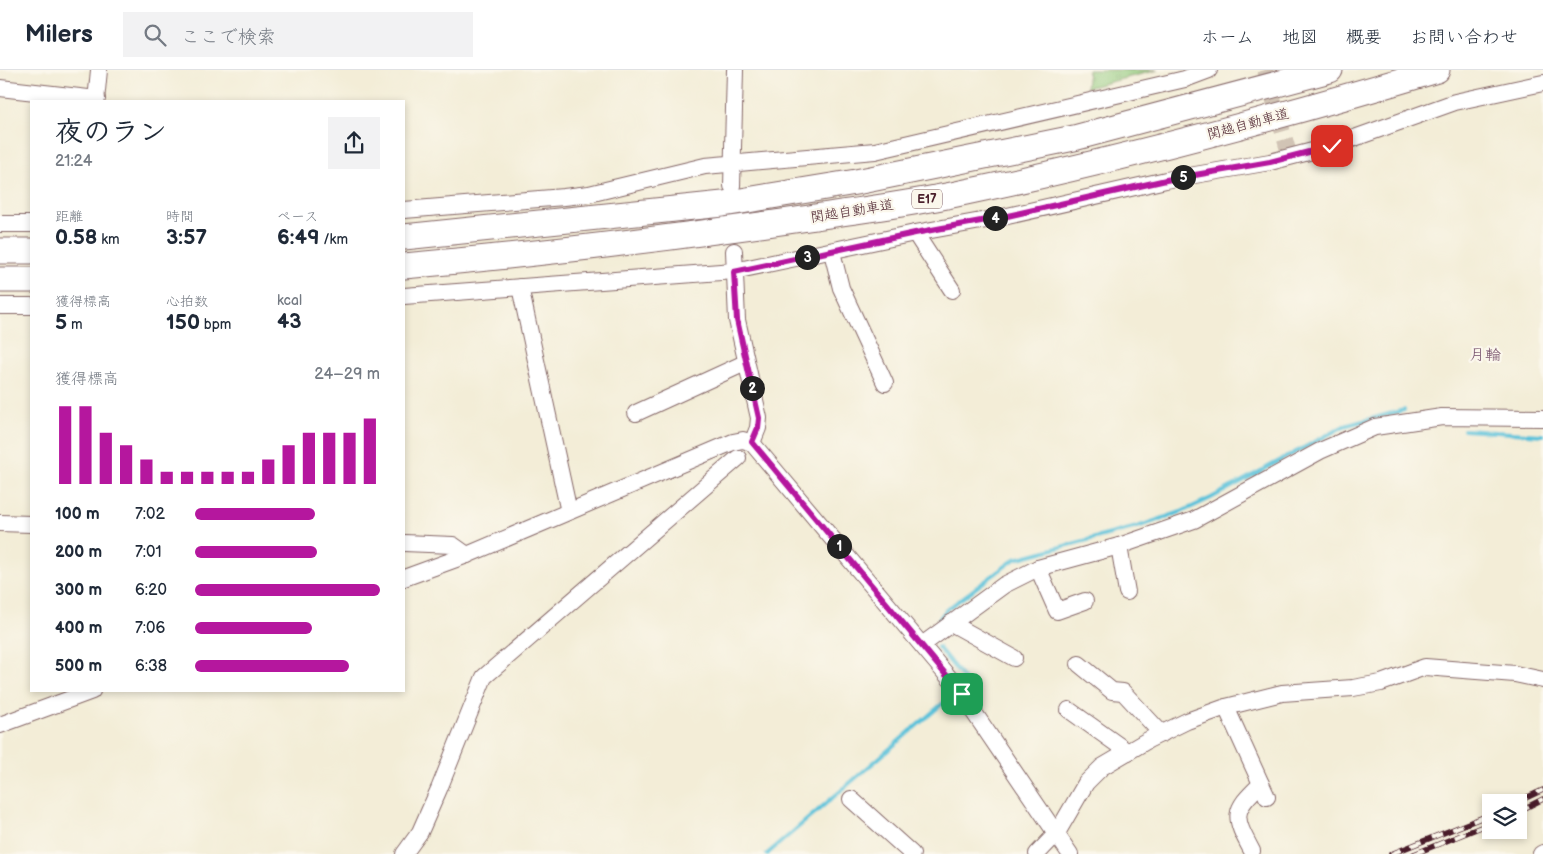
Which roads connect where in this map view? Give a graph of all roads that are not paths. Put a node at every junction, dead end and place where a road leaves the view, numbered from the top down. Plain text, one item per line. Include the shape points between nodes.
1 (99, 70) edge
2 (735, 70) edge
3 (1210, 70) edge
4 (1330, 70) edge
5 (1438, 70) edge
6 (1543, 83) edge
7 (0, 88) edge
8 (96, 100) edge
9 (731, 163) junction
10 (732, 186) dead end
11 (405, 210) edge
12 (0, 224) edge
13 (30, 224) edge
14 (915, 233) junction
15 (405, 237) edge
16 (0, 251) edge
17 (30, 251) edge
18 (734, 251) dead end
19 (832, 252) junction
20 (405, 266) edge
21 (734, 272) junction
22 (0, 280) edge
23 (30, 280) edge
24 (520, 287) junction
25 (952, 290) dead end
26 (405, 296) edge
27 (0, 306) edge
28 (30, 306) edge
29 (745, 363) junction
30 (885, 383) dead end
31 (636, 413) dead end
32 (1543, 418) edge
33 (752, 442) junction
34 (738, 458) dead end
35 (569, 512) junction
36 (0, 522) edge
37 (30, 524) edge
38 (405, 543) edge
39 (1119, 546) junction
40 (467, 556) junction
41 (1038, 568) junction
42 (405, 578) edge
43 (1127, 592) dead end
44 (1085, 601) dead end
45 (951, 623) junction
46 (922, 645) junction
47 (1014, 658) dead end
48 (1079, 664) dead end
49 (1543, 680) edge
50 (89, 692) edge
51 (1226, 707) junction
52 (1069, 710) dead end
53 (0, 725) edge
54 (1162, 734) junction
55 (1128, 752) junction
56 (851, 799) dead end
57 (1057, 832) junction
58 (1252, 851) dead end
59 (404, 854) edge
60 (911, 854) edge
61 (1037, 854) edge
62 (1070, 854) edge

1 - 8 street
2 - 9 street
3 - 9 street via 1184,79 875,151
4 - 15 highway, 関越自動車道 / E17 via 1074,138 856,182 722,204
5 - 20 highway, 関越自動車道 / E17 via 1237,128 958,194 665,240
6 - 14 street via 1455,102 1332,146 1270,162 1166,180 1003,217
7 - 8 street
9 - 10 street
9 - 11 street via 705,166 589,194
12 - 13 street
14 - 19 street
14 - 25 street
16 - 17 highway
18 - 21 street
19 - 21 street
19 - 30 street via 840,288
21 - 24 street
21 - 29 street via 737,320
22 - 23 highway
24 - 26 street
24 - 35 street
27 - 28 street
29 - 31 street
29 - 33 street via 759,418
32 - 39 street via 1442,417 1375,427 1320,451 1194,520
33 - 35 street via 733,442
33 - 46 street
34 - 59 street via 484,677 436,797 420,832
35 - 40 street
36 - 37 street
38 - 40 street via 453,545
39 - 41 street
39 - 43 street
40 - 42 street
41 - 44 street via 1057,611
41 - 45 street via 1004,585
45 - 46 street
45 - 47 street
46 - 57 street via 959,690
48 - 54 street via 1112,690 1123,692
49 - 51 street via 1515,674 1425,668 1381,683 1282,693
50 - 53 street
51 - 54 street
51 - 58 street via 1264,791 1242,802 1238,816 1240,828
52 - 55 street
54 - 55 street
55 - 57 street via 1102,767 1086,783
56 - 60 street
57 - 61 street
57 - 62 street

